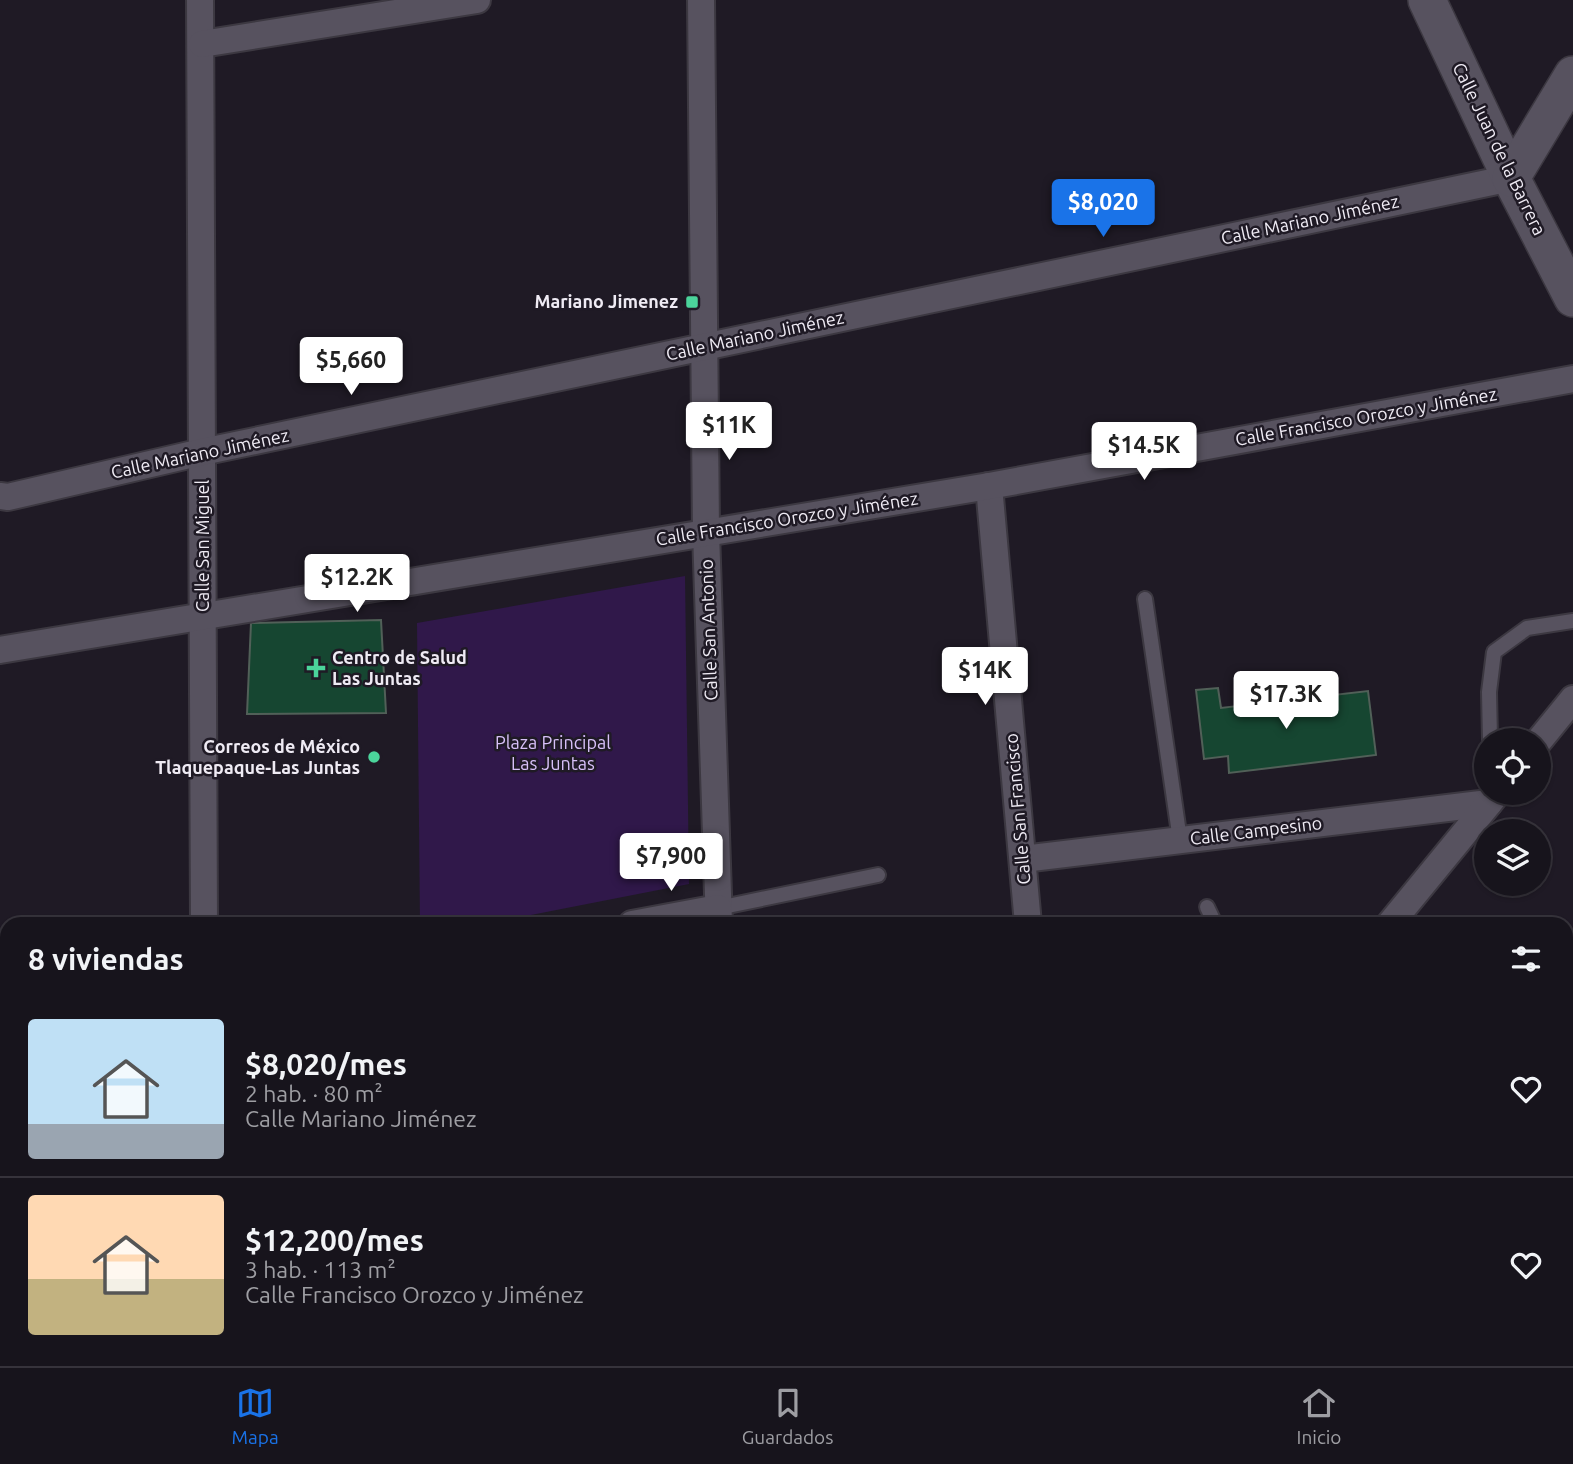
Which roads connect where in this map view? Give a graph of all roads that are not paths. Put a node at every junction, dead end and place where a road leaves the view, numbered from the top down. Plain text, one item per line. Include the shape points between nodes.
1 (200, 0) edge
2 (477, 0) edge
3 (701, 0) edge
4 (1427, 0) edge
5 (202, 44) junction
6 (1573, 75) edge
7 (1511, 178) junction
8 (1573, 298) edge
9 (704, 346) junction
10 (1573, 379) edge
11 (202, 452) junction
12 (989, 486) junction
13 (0, 496) edge
14 (706, 532) junction
15 (1145, 598) dead end
16 (203, 616) junction
17 (1573, 621) edge
18 (0, 650) edge
19 (1573, 699) edge
20 (1490, 728) edge
21 (1549, 728) edge
22 (1474, 801) edge
23 (1487, 805) edge
24 (1180, 840) junction
25 (1023, 859) junction
26 (878, 875) dead end
27 (1207, 907) dead end
28 (719, 916) edge
29 (204, 917) edge
30 (1027, 917) edge
31 (1212, 917) edge
32 (1396, 917) edge

1 - 5 street, Calle San Miguel
2 - 5 street
3 - 9 street, Calle San Antonio
4 - 7 main road, Calle Juan de la Barrera
5 - 11 street, Calle San Miguel
6 - 7 main road
7 - 8 main road, Calle Juan de la Barrera
7 - 9 street, Calle Mariano Jiménez
9 - 11 street, Calle Mariano Jiménez
9 - 14 street, Calle San Antonio
10 - 12 street, Calle Francisco Orozco y Jiménez
11 - 13 street, Calle Mariano Jiménez
11 - 16 street, Calle San Miguel
12 - 14 street, Calle Francisco Orozco y Jiménez
12 - 25 street, Calle San Francisco
14 - 16 street, Calle Francisco Orozco y Jiménez
14 - 28 street, Calle San Antonio
15 - 24 lane
16 - 18 street, Calle Francisco Orozco y Jiménez
16 - 29 street, Calle San Miguel
17 - 20 lane via 1527,628 1494,652
19 - 21 street
22 - 24 street, Calle Campesino
23 - 32 street
24 - 25 street, Calle Campesino
25 - 30 street, Calle San Francisco
26 - 28 lane
27 - 31 lane

